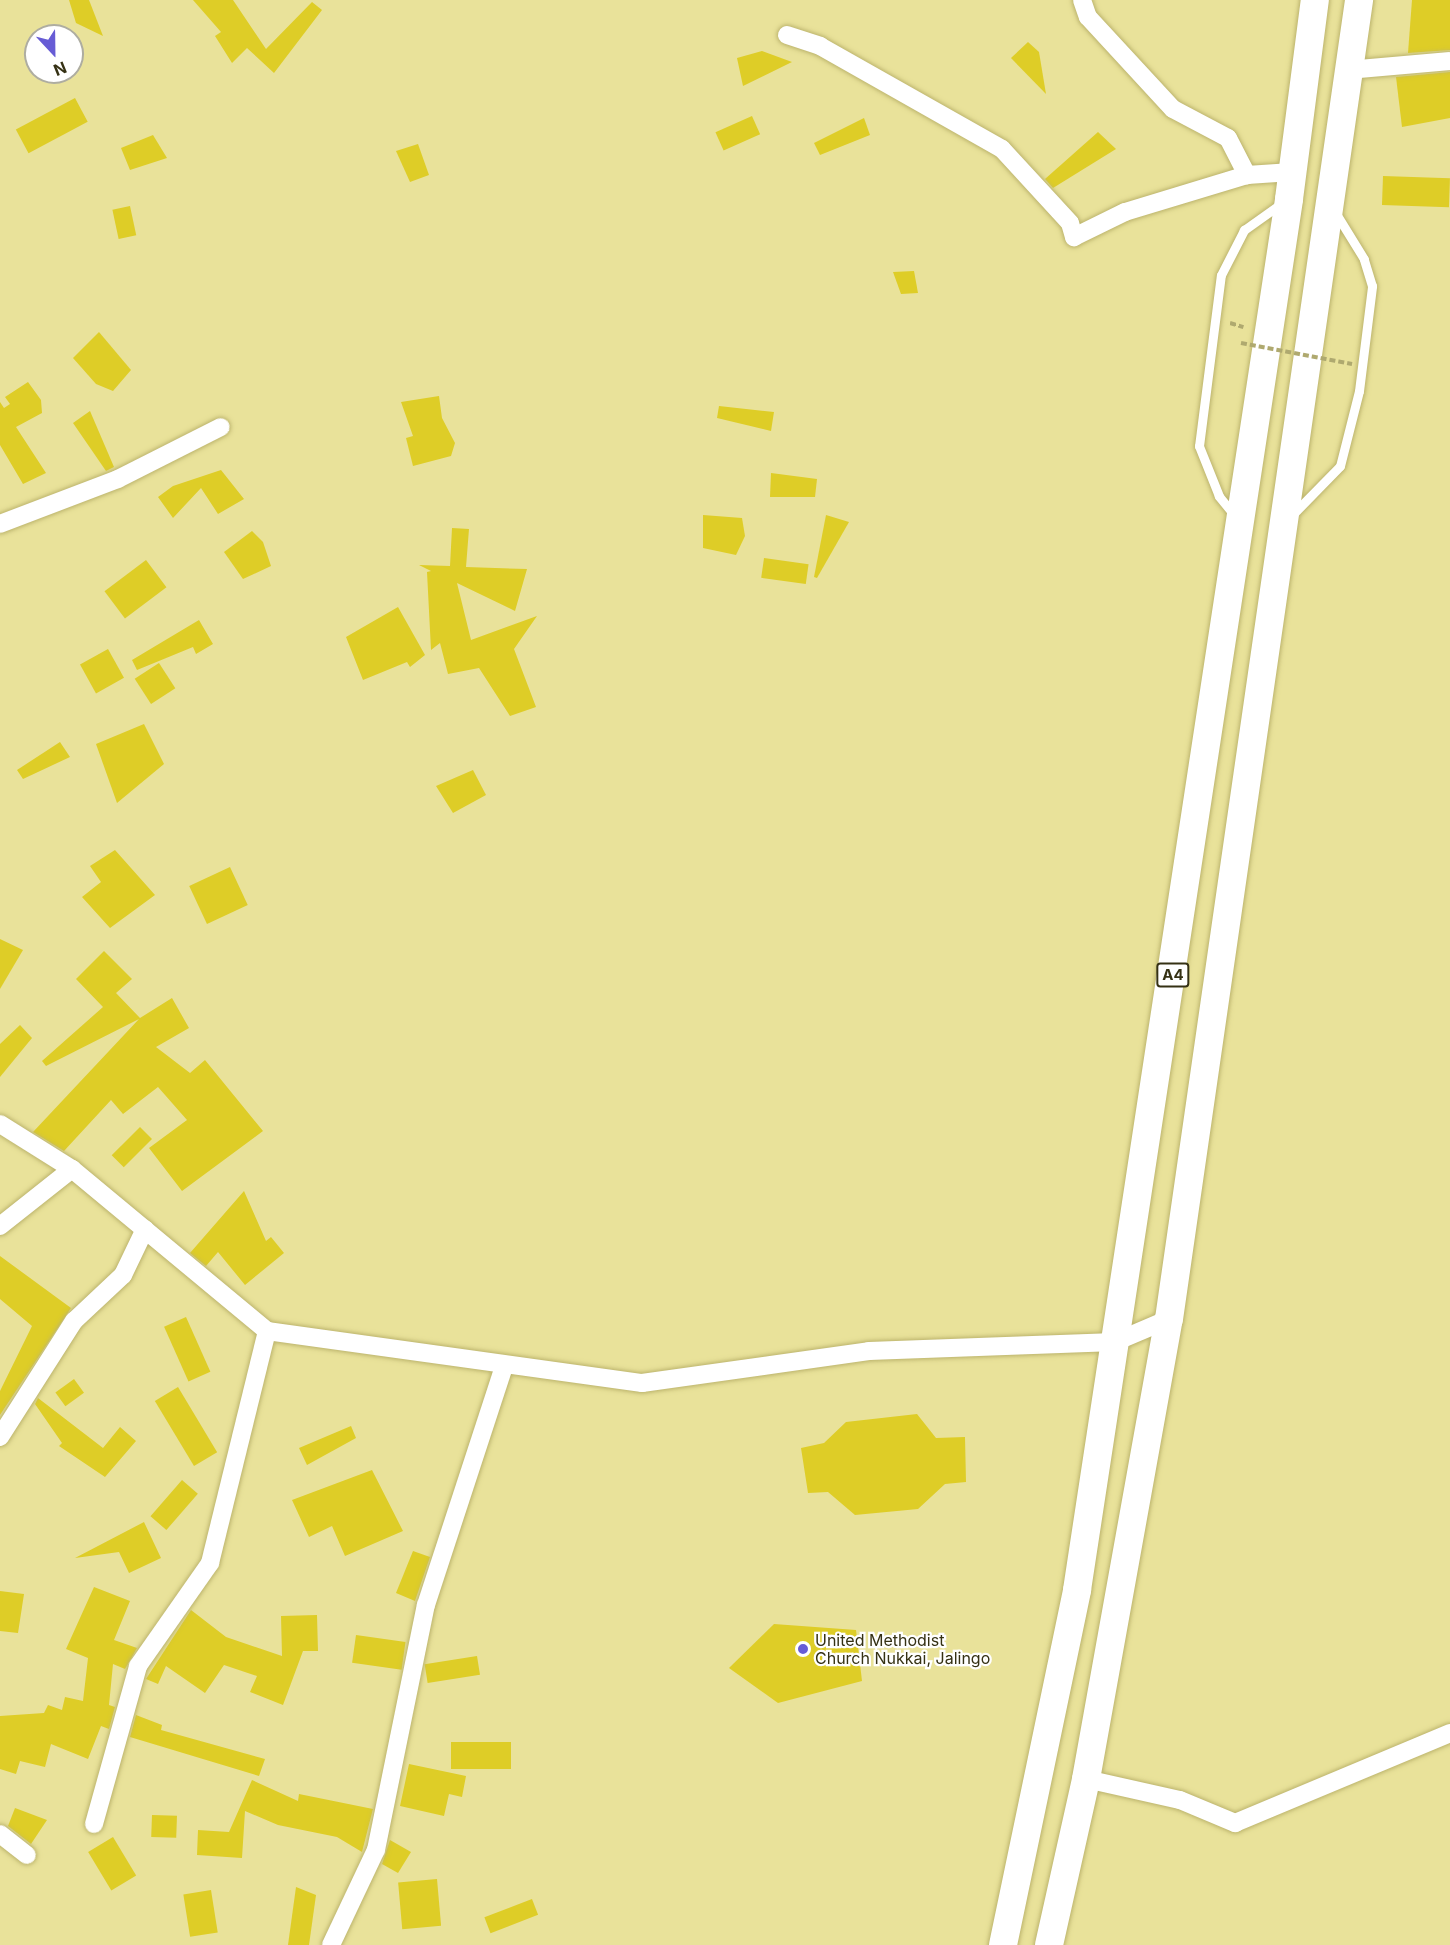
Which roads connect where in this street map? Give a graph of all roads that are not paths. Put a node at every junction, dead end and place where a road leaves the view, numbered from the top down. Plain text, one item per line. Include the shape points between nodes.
1 (1082, 0) edge
2 (1315, 0) edge
3 (1359, 0) edge
4 (787, 35) dead end
5 (1450, 61) edge
6 (1348, 70) junction
7 (1247, 175) junction
8 (1291, 185) junction
9 (1328, 202) junction
10 (221, 427) dead end
11 (1286, 520) junction
12 (1241, 522) junction
13 (0, 524) edge
14 (0, 1124) edge
15 (72, 1169) junction
16 (0, 1226) edge
17 (145, 1229) junction
18 (1169, 1319) junction
19 (267, 1331) junction
20 (1115, 1342) junction
21 (504, 1366) junction
22 (0, 1437) edge
23 (1450, 1733) edge
24 (1086, 1779) junction
25 (94, 1824) dead end
26 (0, 1834) edge
27 (27, 1855) dead end
28 (331, 1945) edge
29 (1003, 1945) edge
30 (1049, 1945) edge

1 - 7 street via 1088,17 1173,109 1228,138
2 - 8 highway, A4
3 - 6 highway
4 - 7 street via 820,46 1002,149 1070,223 1074,237 1125,212
5 - 6 street
6 - 9 highway
7 - 8 street
8 - 12 highway, A4
8 - 12 lane via 1244,230 1221,275 1218,322 1199,446 1219,496
9 - 11 highway
9 - 11 lane via 1364,259 1372,286 1359,391 1340,466
10 - 13 street via 117,479
11 - 18 highway
12 - 20 highway, A4
14 - 15 street
15 - 16 street
15 - 17 street
17 - 19 street
17 - 22 street via 123,1275 74,1321
18 - 20 street
18 - 24 highway
19 - 21 street
19 - 25 street via 210,1563 138,1666
20 - 21 street via 869,1351 642,1383
20 - 29 highway, A4 via 1077,1590
21 - 28 street via 426,1605 376,1850
23 - 24 street via 1235,1823 1180,1800
24 - 30 highway
26 - 27 street

